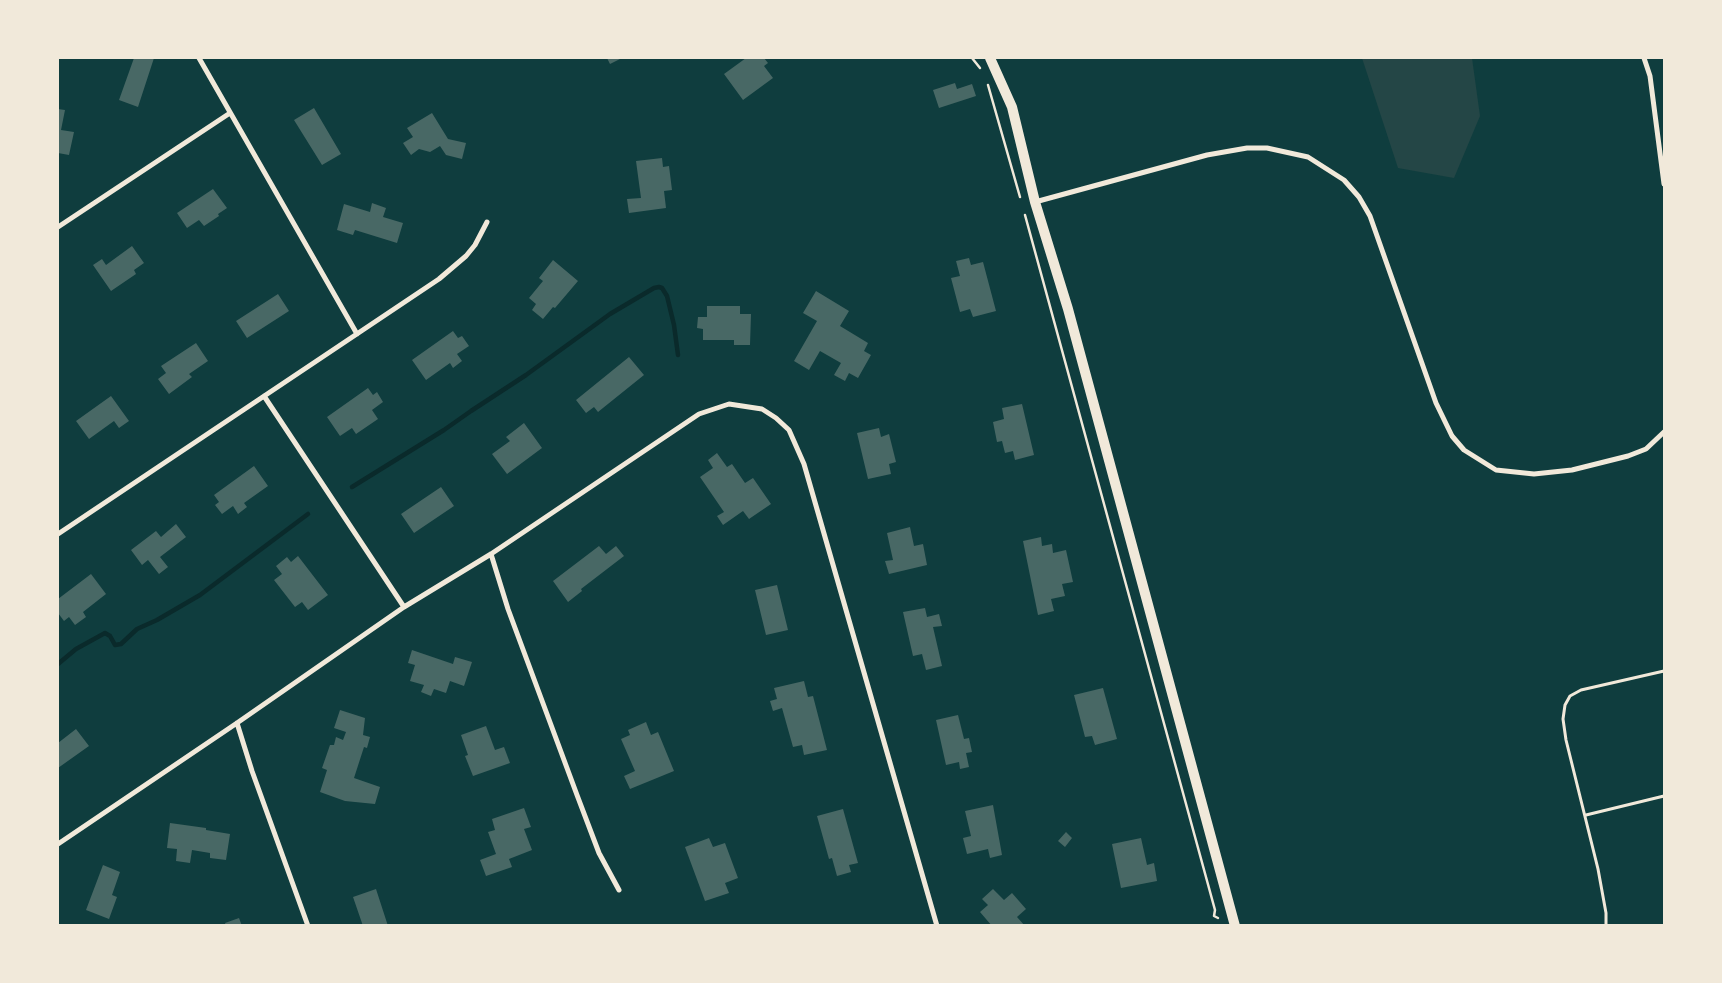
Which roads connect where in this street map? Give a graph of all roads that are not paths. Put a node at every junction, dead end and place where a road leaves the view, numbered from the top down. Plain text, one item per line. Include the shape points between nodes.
1 (199, 58) edge
2 (990, 58) edge
3 (1644, 58) edge
4 (230, 112) junction
5 (1664, 184) edge
6 (1035, 202) junction
7 (487, 222) dead end
8 (58, 227) edge
9 (357, 334) junction
10 (264, 396) junction
11 (1664, 432) edge
12 (58, 534) edge
13 (491, 554) junction
14 (404, 607) junction
15 (1664, 671) edge
16 (237, 723) junction
17 (1664, 796) edge
18 (1586, 815) junction
19 (58, 844) edge
20 (619, 890) dead end
21 (308, 926) edge
22 (937, 926) edge
23 (1236, 926) edge
24 (1606, 926) edge

1 - 4 street
2 - 6 main road via 1012,107
3 - 5 street via 1650,76
4 - 8 street
4 - 9 street
6 - 11 street via 1207,155 1247,148 1267,148 1308,157 1344,180 1370,216 1436,403 1452,436 1464,450 1496,470 1534,474 1572,470 1628,456 1646,449
6 - 23 main road via 1068,309
7 - 9 street via 476,245 453,268
9 - 10 street
10 - 12 street
10 - 14 street
13 - 14 street
13 - 20 street via 508,609 599,853
13 - 22 street via 699,414 729,404 762,409 776,418 789,430 804,464
14 - 16 street
15 - 18 lane via 1581,690 1570,696 1565,705 1566,740
16 - 19 street
16 - 21 street
17 - 18 lane
18 - 24 lane via 1604,898

